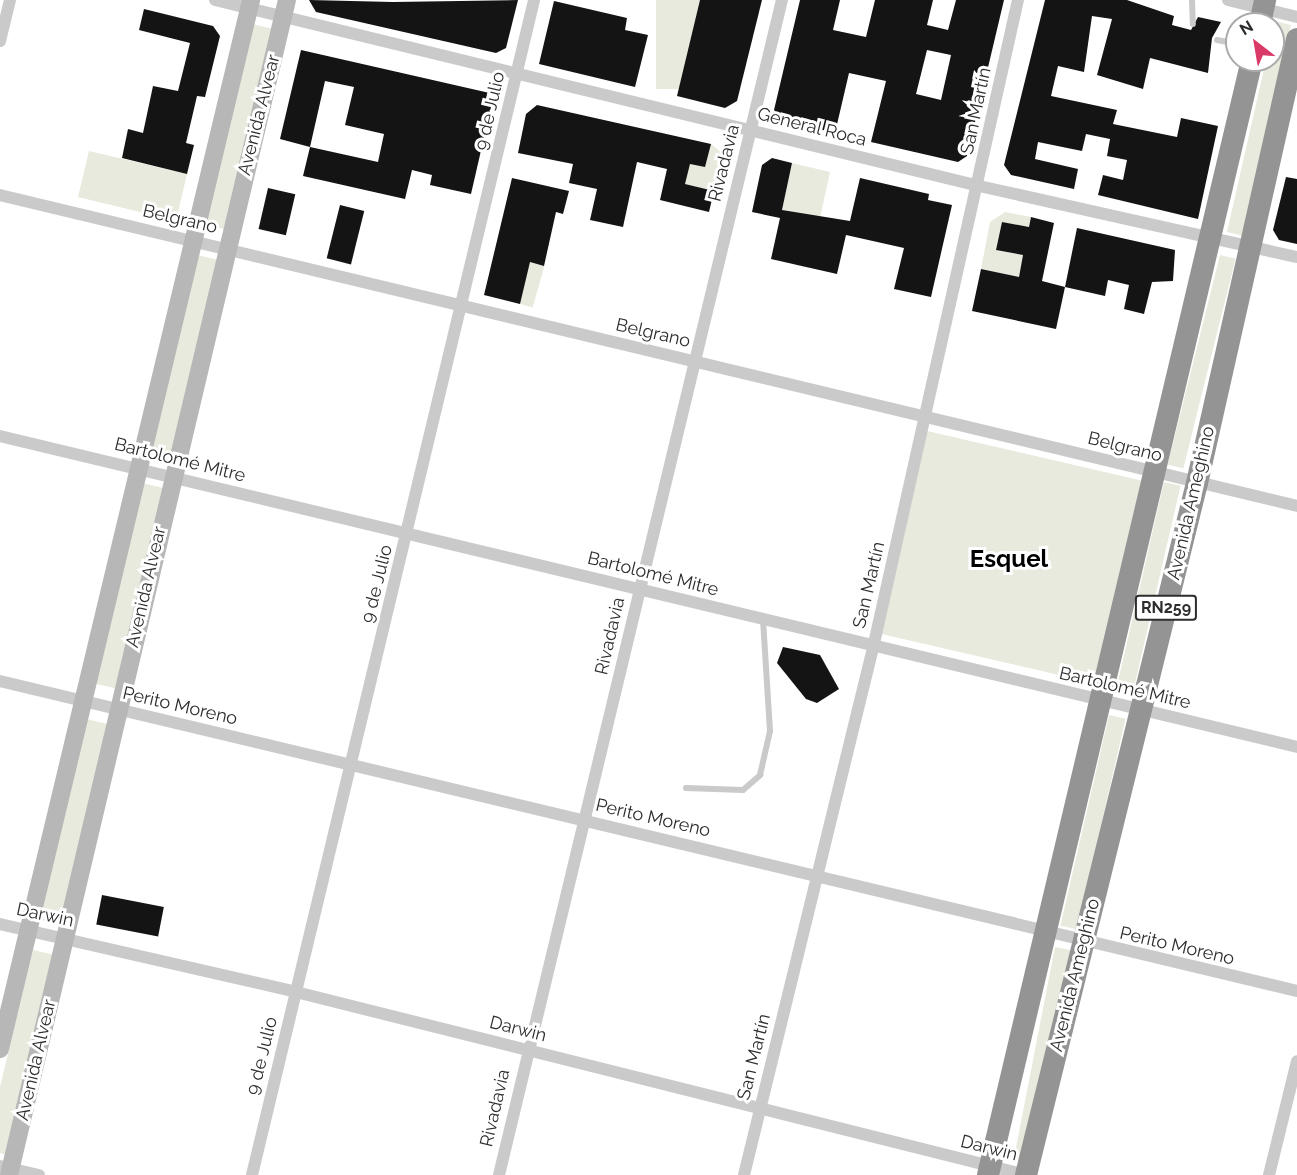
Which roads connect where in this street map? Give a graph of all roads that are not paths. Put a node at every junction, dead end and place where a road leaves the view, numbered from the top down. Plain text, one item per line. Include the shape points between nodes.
1 (10, 0) edge
2 (215, 0) edge
3 (534, 0) edge
4 (782, 0) edge
5 (1018, 0) edge
6 (1192, 0) edge
7 (1228, 0) edge
8 (249, 4) edge
9 (285, 8) edge
10 (1263, 11) edge
11 (1297, 17) edge
12 (1193, 24) dead end
13 (1297, 39) edge
14 (1217, 40) dead end
15 (0, 41) edge
16 (1225, 42) edge
17 (1249, 72) edge
18 (517, 73) junction
19 (751, 131) junction
20 (979, 186) junction
21 (0, 195) edge
22 (1214, 238) junction
23 (193, 241) junction
24 (1249, 246) junction
25 (228, 249) junction
26 (1297, 257) edge
27 (462, 306) junction
28 (694, 361) junction
29 (926, 416) junction
30 (0, 436) edge
31 (139, 467) junction
32 (1155, 473) junction
33 (171, 477) junction
34 (1197, 483) junction
35 (1297, 506) edge
36 (408, 534) junction
37 (639, 588) junction
38 (762, 620) junction
39 (873, 648) junction
40 (0, 681) edge
41 (1100, 700) junction
42 (84, 702) junction
43 (117, 710) junction
44 (1141, 710) junction
45 (1297, 747) edge
46 (351, 764) junction
47 (686, 788) dead end
48 (585, 821) junction
49 (817, 875) junction
50 (0, 924) edge
51 (29, 930) junction
52 (1049, 935) junction
53 (65, 938) junction
54 (1082, 943) junction
55 (1297, 991) edge
56 (296, 992) junction
57 (0, 1050) edge
58 (527, 1050) junction
59 (1297, 1061) edge
60 (760, 1108) junction
61 (6, 1170) edge
62 (989, 1171) edge
63 (39, 1175) edge
64 (252, 1175) edge
65 (499, 1175) edge
66 (744, 1175) edge
67 (1026, 1175) edge
68 (1269, 1175) edge

1 - 15 street
2 - 8 street, General Roca
3 - 18 street, 9 de Julio
4 - 19 street, Rivadavia
5 - 20 street, San Martín
6 - 12 lane
7 - 10 street
8 - 9 street, General Roca
8 - 23 main road, Avenida Alvear
9 - 18 street, General Roca
9 - 25 main road, Avenida Alvear
10 - 11 street
13 - 24 highway, Avenida Ameghino / RN259
14 - 16 lane
17 - 22 highway, Avenida Ameghino / RN259
18 - 19 street, General Roca
18 - 27 street, 9 de Julio
19 - 20 street, General Roca
19 - 28 street, Rivadavia
20 - 22 street, General Roca
20 - 29 street, San Martín
21 - 23 street, Belgrano
22 - 24 street, General Roca
22 - 32 highway, Avenida Ameghino / RN259
23 - 25 street, Belgrano
23 - 31 main road, Avenida Alvear
24 - 26 street, General Roca
24 - 34 highway, Avenida Ameghino / RN259
25 - 27 street, Belgrano
25 - 33 main road, Avenida Alvear
27 - 28 street, Belgrano
27 - 36 street, 9 de Julio
28 - 29 street, Belgrano
28 - 37 street, Rivadavia
29 - 32 street, Belgrano
29 - 39 street, San Martín
30 - 31 street, Bartolomé Mitre
31 - 33 street, Bartolomé Mitre
31 - 42 main road, Avenida Alvear
32 - 34 street, Belgrano
32 - 41 highway, Avenida Ameghino / RN259
33 - 36 street, Bartolomé Mitre
33 - 43 main road, Avenida Alvear
34 - 35 street, Belgrano
34 - 44 highway, Avenida Ameghino / RN259
36 - 37 street, Bartolomé Mitre
36 - 46 street, 9 de Julio
37 - 38 street, Bartolomé Mitre
37 - 48 street, Rivadavia
38 - 39 street, Bartolomé Mitre
38 - 47 lane via 770,731 760,775 743,790
39 - 41 street, Bartolomé Mitre
39 - 49 street, San Martín
40 - 42 street, Perito Moreno
41 - 44 street, Bartolomé Mitre
41 - 52 highway, Avenida Ameghino / RN259
42 - 43 street, Perito Moreno
42 - 51 main road, Avenida Alvear
43 - 46 street, Perito Moreno
43 - 53 main road, Avenida Alvear
44 - 45 street, Bartolomé Mitre
44 - 54 highway, Avenida Ameghino / RN259
46 - 48 street, Perito Moreno
46 - 56 street, 9 de Julio
48 - 49 street, Perito Moreno
48 - 58 street, Rivadavia
49 - 52 street, Perito Moreno
49 - 60 street, San Martín
50 - 51 street, Darwin
51 - 53 street, Darwin
51 - 57 main road, Avenida Alvear
52 - 54 street, Perito Moreno
52 - 62 highway, Avenida Ameghino / RN259
53 - 56 street, Darwin
53 - 61 main road, Avenida Alvear
54 - 55 street, Perito Moreno
54 - 67 highway, Avenida Ameghino / RN259
56 - 58 street, Darwin
56 - 64 street, 9 de Julio
58 - 60 street, Darwin
58 - 65 street, Rivadavia
59 - 68 street
60 - 62 street, Darwin
60 - 66 street, San Martín
61 - 63 street
62 - 67 street, Darwin

